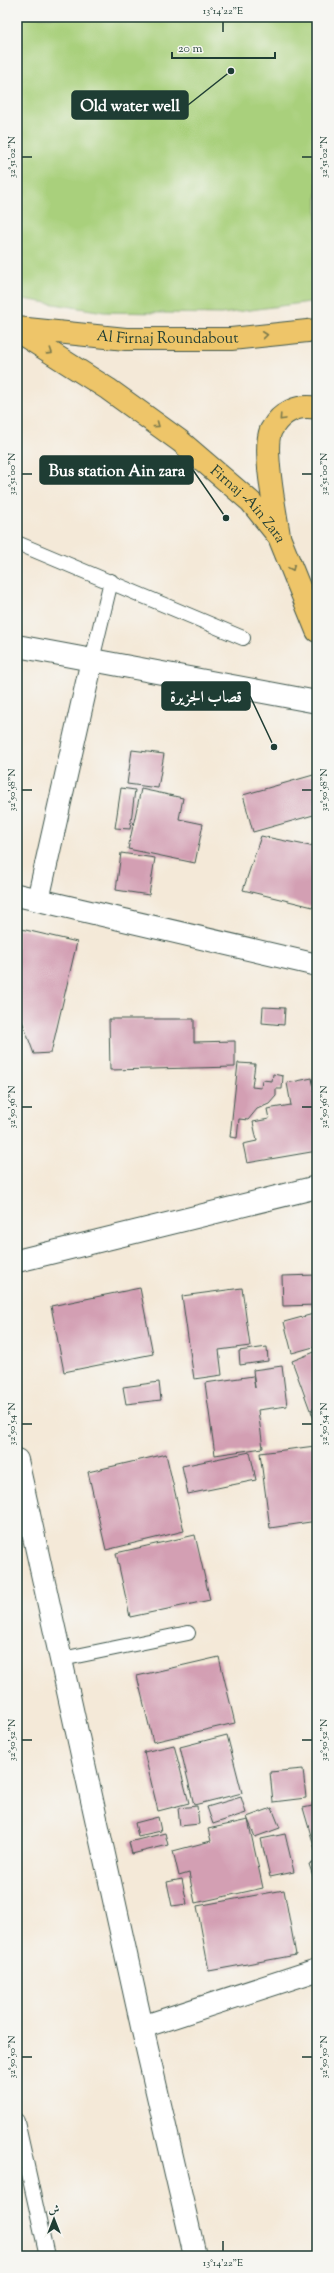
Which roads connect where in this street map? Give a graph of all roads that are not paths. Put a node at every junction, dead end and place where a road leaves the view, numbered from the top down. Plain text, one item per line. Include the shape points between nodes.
1 (17, 329) edge
2 (317, 330) edge
3 (317, 408) edge
4 (279, 537) junction
5 (17, 543) edge
6 (111, 581) junction
7 (317, 631) edge
8 (243, 638) dead end
9 (17, 646) edge
10 (92, 660) junction
11 (317, 702) edge
12 (17, 895) edge
13 (38, 900) junction
14 (317, 965) edge
15 (317, 1187) edge
16 (17, 1261) edge
17 (17, 1460) edge
18 (188, 1633) dead end
19 (62, 1659) junction
20 (317, 1970) edge
21 (142, 2027) junction
22 (17, 2121) edge
23 (47, 2256) edge
24 (195, 2256) edge

1 -> 2 main road, Al Firnaj Roundabout via 126,339 232,339
1 -> 4 main road, Firnaj -Ain Zara via 108,389 180,441 251,502
3 -> 4 main road via 305,406 284,414 271,431 268,452
4 -> 7 main road, Firnaj -Ain Zara
5 - 6 lane
6 - 8 lane
6 - 10 lane
9 - 10 street
10 - 11 street
10 - 13 street
12 - 13 street
13 - 14 street
15 - 16 street
17 - 19 street
18 - 19 lane
19 - 21 street
20 - 21 street
21 - 24 street
22 - 23 lane

